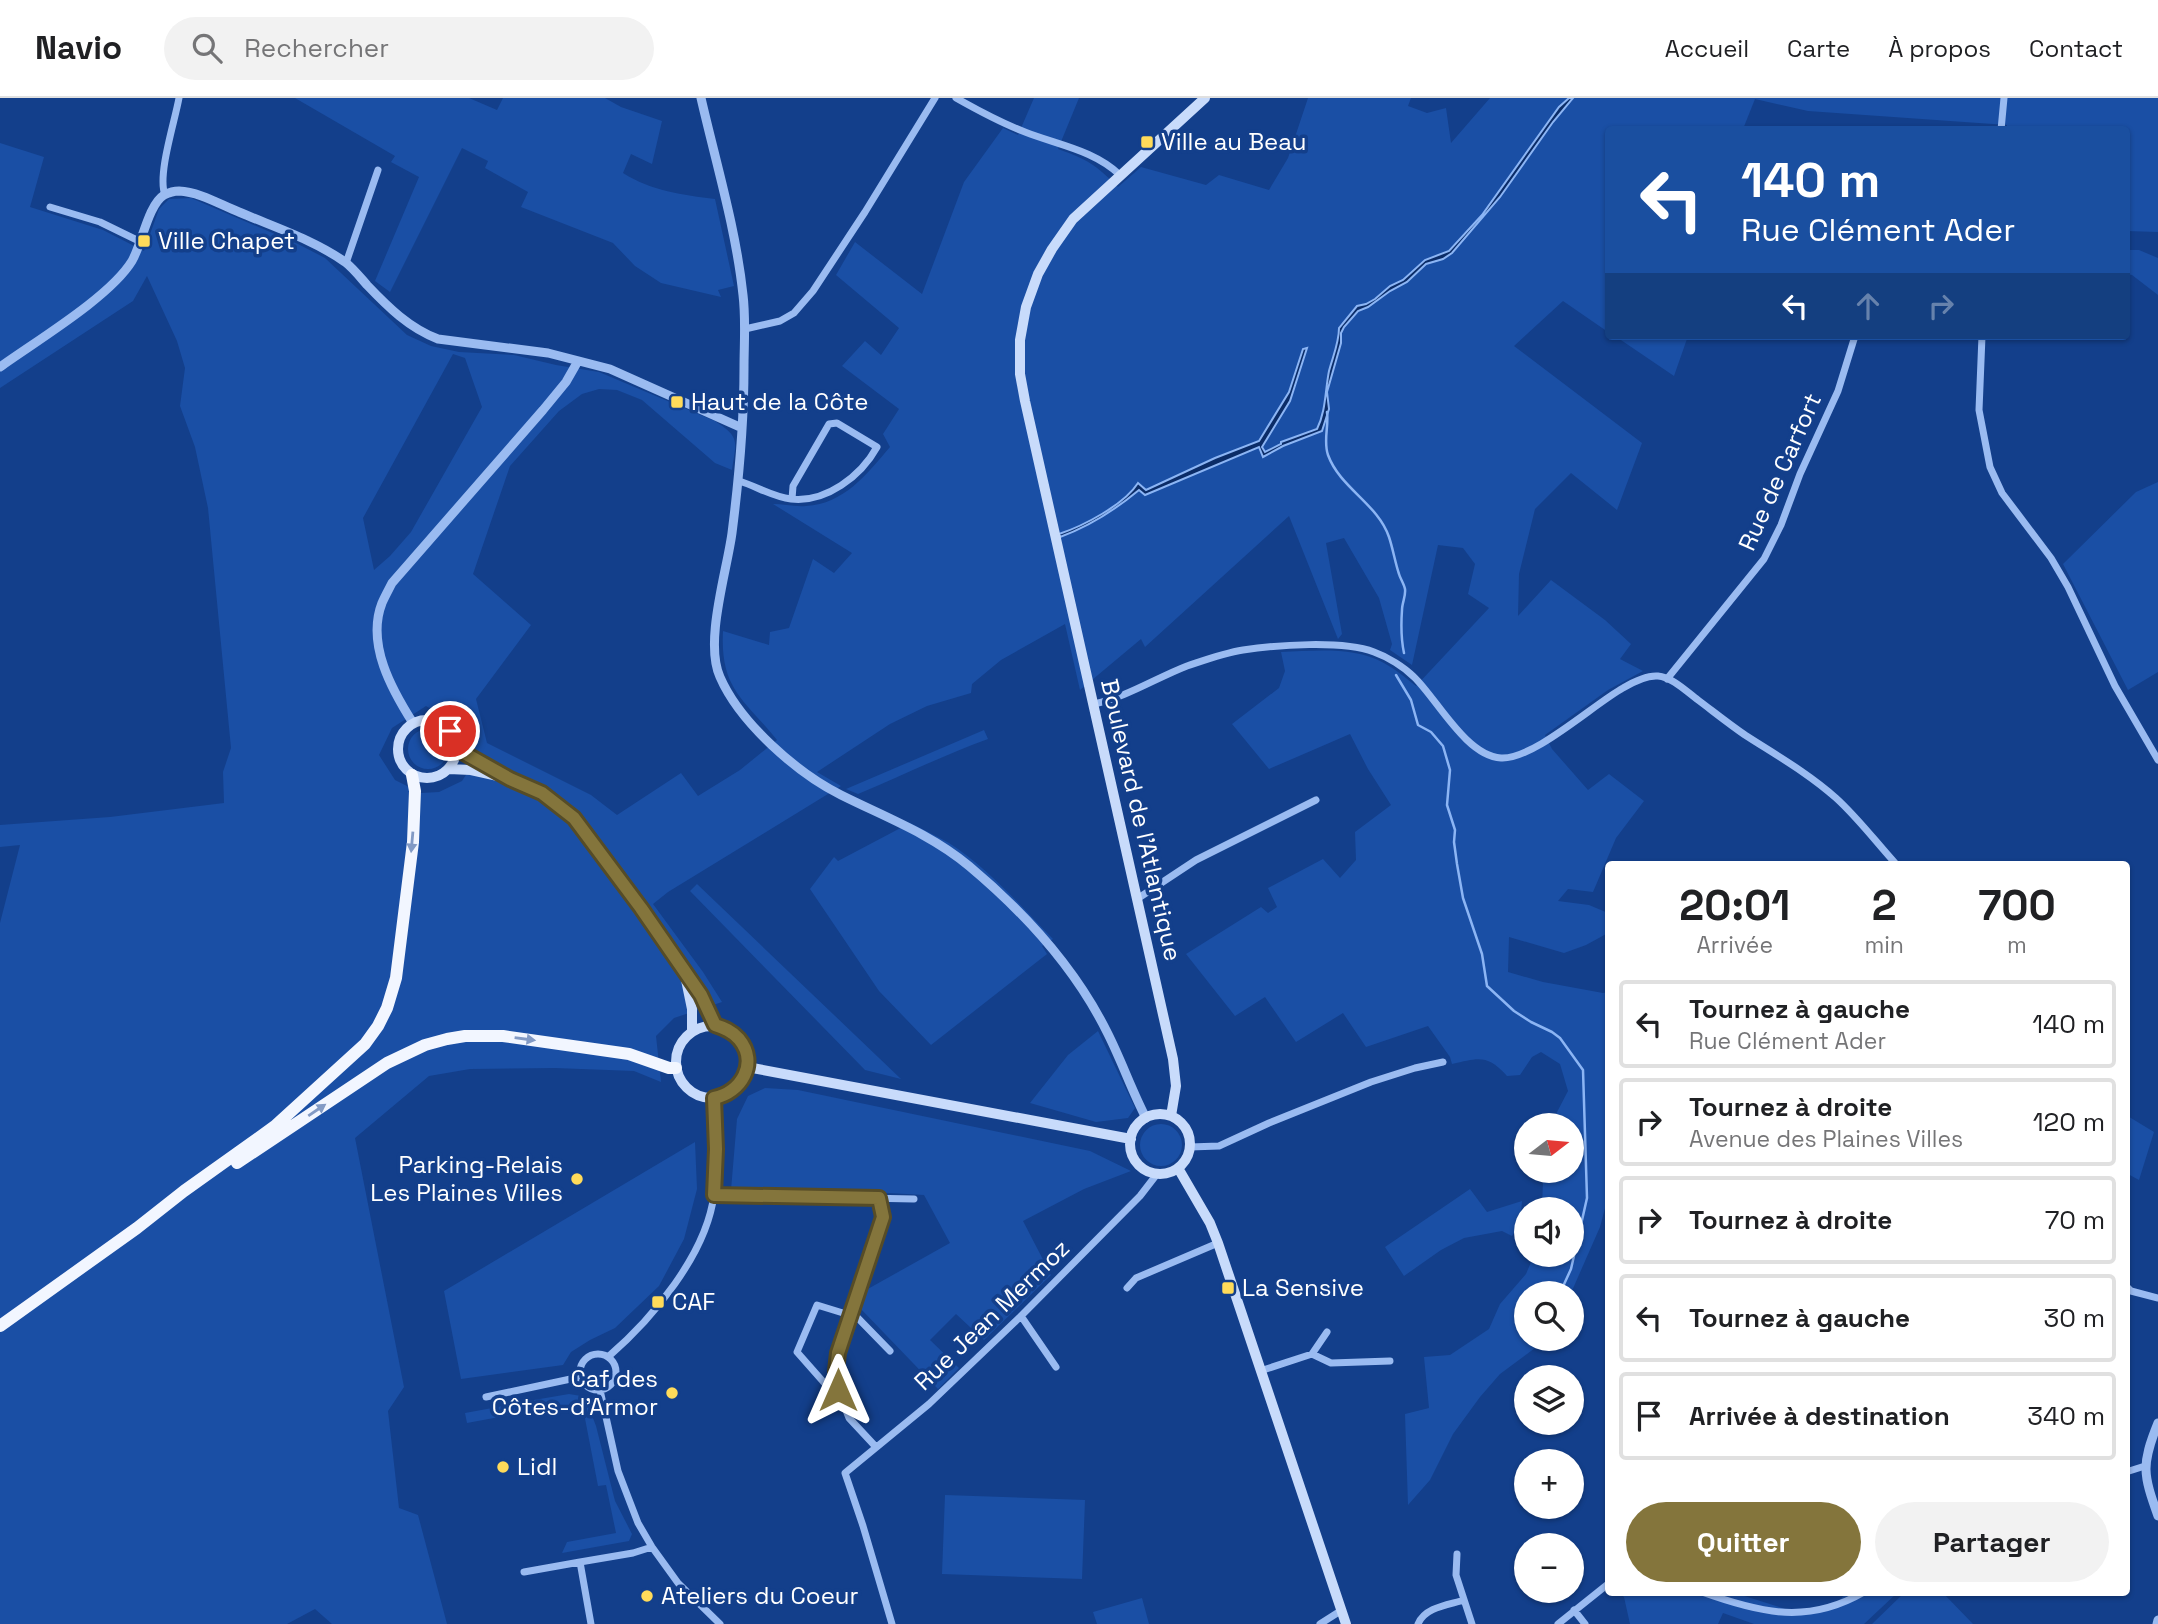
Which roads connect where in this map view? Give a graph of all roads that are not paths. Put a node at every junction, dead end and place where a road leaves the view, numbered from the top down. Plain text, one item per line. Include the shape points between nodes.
1 (179, 98) edge
2 (701, 98) edge
3 (935, 98) edge
4 (956, 98) edge
5 (1205, 98) edge
6 (2004, 98) edge
7 (2001, 126) edge
8 (378, 170) dead end
9 (1120, 175) junction
10 (165, 195) junction
11 (50, 206) dead end
12 (141, 242) junction
13 (346, 263) junction
14 (745, 329) junction
15 (1854, 340) edge
16 (1982, 340) edge
17 (578, 360) junction
18 (0, 367) edge
19 (742, 428) junction
20 (739, 481) junction
21 (792, 499) junction
22 (1667, 679) junction
23 (1094, 704) junction
24 (413, 723) junction
25 (457, 749) junction
26 (2158, 760) edge
27 (449, 769) junction
28 (412, 775) junction
29 (510, 779) junction
30 (1316, 800) dead end
31 (1893, 861) edge
32 (1137, 899) junction
33 (685, 972) junction
34 (715, 1025) junction
35 (692, 1032) junction
36 (1443, 1062) dead end
37 (676, 1068) junction
38 (747, 1068) junction
39 (714, 1098) junction
40 (1171, 1116) junction
41 (1146, 1118) junction
42 (1131, 1139) junction
43 (1190, 1147) junction
44 (1178, 1168) junction
45 (1157, 1174) junction
46 (714, 1195) junction
47 (879, 1198) junction
48 (914, 1199) dead end
49 (137, 1228) junction
50 (1218, 1243) junction
51 (1128, 1288) dead end
52 (2130, 1290) edge
53 (2158, 1298) edge
54 (852, 1312) junction
55 (1021, 1316) junction
56 (0, 1326) edge
57 (1327, 1332) dead end
58 (890, 1351) dead end
59 (1312, 1354) junction
60 (608, 1357) junction
61 (1390, 1361) dead end
62 (1056, 1367) dead end
63 (1260, 1371) junction
64 (580, 1377) junction
65 (600, 1390) junction
66 (838, 1390) junction
67 (486, 1397) dead end
68 (2158, 1423) edge
69 (876, 1447) junction
70 (2145, 1466) junction
71 (2130, 1471) edge
72 (2158, 1516) edge
73 (652, 1547) junction
74 (1457, 1553) dead end
75 (580, 1562) junction
76 (524, 1572) dead end
77 (1605, 1586) edge
78 (1714, 1596) edge
79 (1859, 1596) edge
80 (1464, 1600) junction
81 (1342, 1610) junction
82 (1574, 1610) junction
83 (1840, 1613) dead end
84 (1787, 1621) dead end
85 (592, 1624) edge
86 (720, 1624) edge
87 (892, 1624) edge
88 (1320, 1624) edge
89 (1346, 1624) edge
90 (1418, 1624) edge
91 (1472, 1624) edge
92 (1558, 1624) edge
93 (1585, 1624) edge

1 - 10 street via 163,171
2 - 14 street via 737,250
3 - 14 street via 813,292 780,321
4 - 9 street via 1028,134 1089,154
5 - 9 main road, Boulevard de l'Atlantique
6 - 7 street
8 - 13 street
9 - 23 main road, Boulevard de l'Atlantique via 1073,219 1052,248 1026,306 1020,340 1020,374
10 - 12 street via 155,204
10 - 13 street via 178,191 201,196 312,243
11 - 12 street via 100,222
12 - 18 street via 131,262 110,285
13 - 17 street via 384,304 423,333
14 - 19 street
15 - 22 street, Rue de Carfort via 1838,391 1764,559
16 - 26 street via 1979,410 1990,467 2002,493 2068,587 2108,674
17 - 19 street via 610,369
17 - 24 street via 559,391 393,583 382,604 377,622 382,662
19 - 20 street
20 - 21 street
20 - 41 street via 715,639 718,675 732,700 801,770 944,847 1022,916 1077,983 1107,1032
21 - 21 street via 839,486 869,461 877,447 837,423 829,424 793,486
22 - 23 street via 1640,679 1549,740 1502,758 1487,755 1469,741 1398,664 1351,646 1276,647 1219,655
22 - 31 street via 1810,776
23 - 32 main road, Boulevard de l'Atlantique
24 - 25 main road via 433,720 442,724
24 - 28 main road via 398,744 401,762
25 - 27 main road
25 - 29 main road
27 - 28 main road via 432,779
27 - 29 main road
28 -> 49 highway via 412,842 396,978 378,1026 342,1067 275,1126
29 - 33 main road via 542,793 574,818
30 - 32 street via 1196,860
32 - 40 main road, Boulevard de l'Atlantique via 1173,1059 1176,1086
33 - 34 main road
33 - 35 main road
34 - 35 main road
34 - 38 main road via 739,1038
35 - 37 main road via 679,1046
36 - 43 street via 1371,1082 1219,1146
37 - 39 main road via 685,1087
49 -> 37 highway via 387,1063 425,1045 465,1036 503,1036 628,1054
38 - 39 main road via 739,1085
38 - 42 main road
39 - 46 street
40 - 41 main road
40 - 43 main road via 1186,1128
41 - 42 main road
42 - 45 main road via 1134,1158
43 - 44 main road
44 - 45 main road
44 - 50 main road
45 - 55 street, Rue Jean Mermoz
46 - 47 street
46 - 60 street via 701,1239 686,1267
47 - 48 street
47 - 54 street via 883,1217
49 - 56 highway
50 - 51 street via 1136,1278
50 - 63 main road
52 - 53 street
54 - 58 street
54 - 66 street via 838,1353
54 - 66 street via 817,1305 797,1352 827,1386
55 - 62 street
55 - 69 street, Rue Jean Mermoz via 929,1404
57 - 59 street
59 - 61 street via 1331,1363
59 - 63 street
60 - 64 street via 590,1355 581,1364
60 - 65 street via 615,1367 614,1379
63 - 81 main road
64 - 65 street
64 - 67 street
65 - 73 street via 618,1471
66 - 69 street via 849,1418
68 - 70 street
69 - 87 street, Rue Jean Mermoz via 845,1473
70 - 71 street
70 - 72 street
73 - 75 street
73 - 86 street via 678,1583
74 - 80 street
75 - 76 street
75 - 85 street
77 - 82 street
78 - 84 street
79 - 83 street
80 - 90 street via 1426,1612
80 - 91 street
81 - 88 street
81 - 89 main road
82 - 92 street
82 - 93 street

